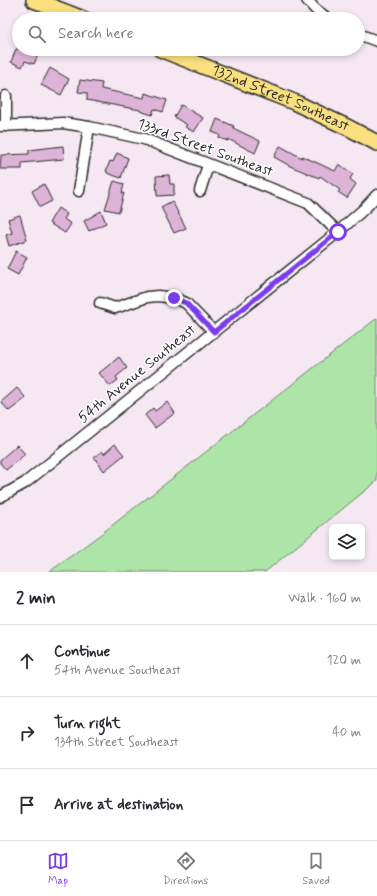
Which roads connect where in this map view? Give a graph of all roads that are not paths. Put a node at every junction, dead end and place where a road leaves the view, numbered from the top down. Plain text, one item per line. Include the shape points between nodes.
1 (34, 0) edge
2 (307, 0) edge
3 (65, 12) edge
4 (319, 12) edge
5 (365, 37) edge
6 (377, 41) edge
7 (178, 56) edge
8 (6, 96) dead end
9 (3, 126) edge
10 (89, 127) junction
11 (377, 143) edge
12 (208, 165) junction
13 (79, 190) dead end
14 (200, 191) dead end
15 (377, 195) edge
16 (338, 232) junction
17 (100, 303) dead end
18 (214, 332) junction
19 (0, 497) edge

1 - 3 main road
2 - 4 street
5 - 6 street
7 - 11 main road, 132nd Street Southeast via 294,102
8 - 9 street
9 - 10 street, 133rd Street Southeast via 63,123
10 - 12 street, 133rd Street Southeast via 144,139
10 - 13 street
12 - 14 street
12 - 16 street, 133rd Street Southeast via 308,203
15 - 16 street, 54th Avenue Southeast
16 - 18 street, 54th Avenue Southeast
17 - 18 street via 116,308 147,297 174,298 186,303
18 - 19 street, 54th Avenue Southeast via 25,483

